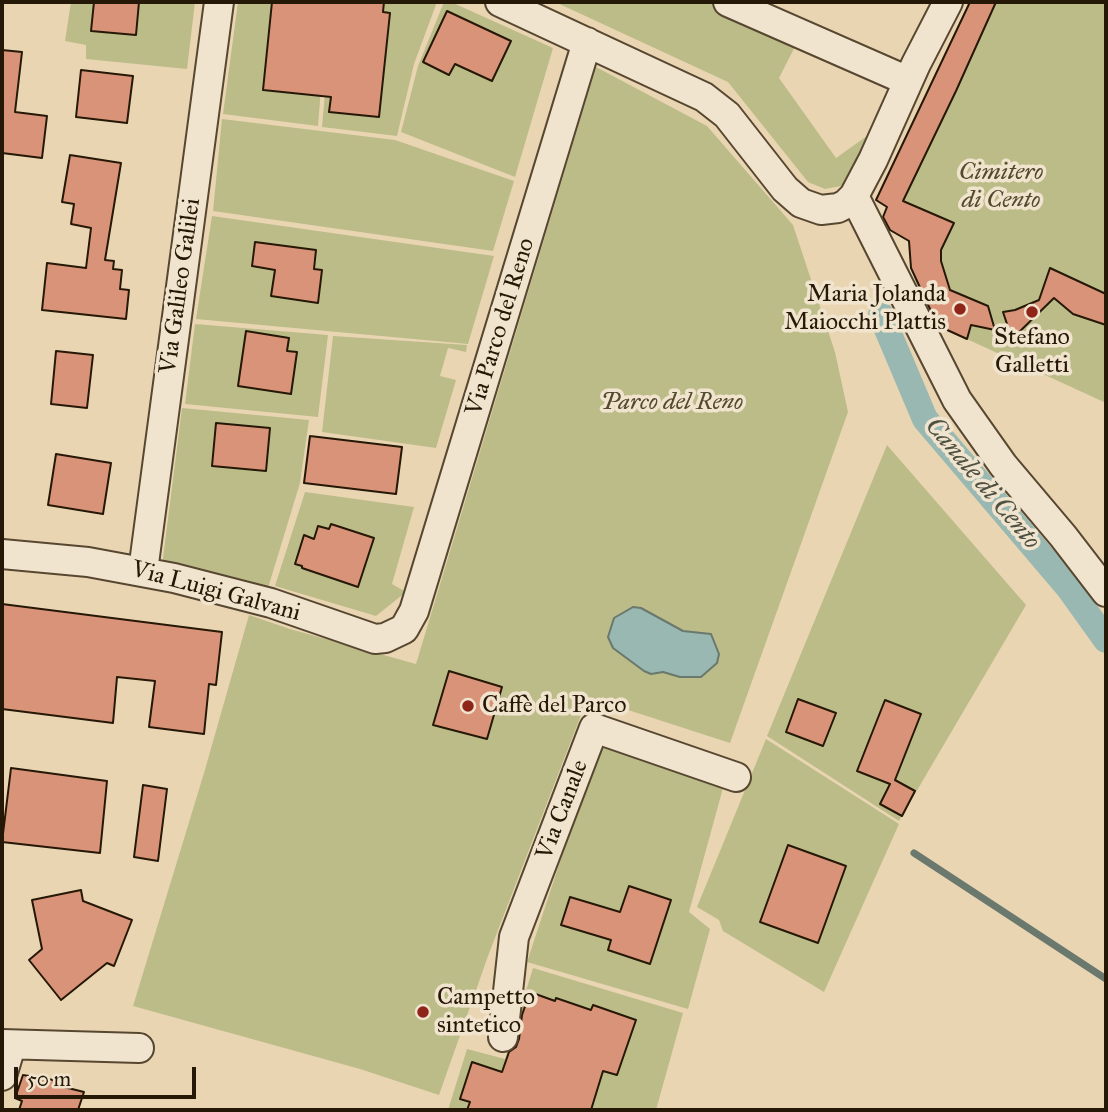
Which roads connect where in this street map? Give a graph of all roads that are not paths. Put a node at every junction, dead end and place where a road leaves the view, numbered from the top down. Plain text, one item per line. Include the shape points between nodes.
1 (219, 2) edge
2 (500, 2) edge
3 (728, 2) edge
4 (948, 2) edge
5 (587, 42) junction
6 (908, 81) junction
7 (854, 196) junction
8 (2, 555) edge
9 (143, 571) junction
10 (1106, 592) edge
11 (414, 611) joint
12 (736, 777) dead end
13 (503, 1037) dead end
14 (7, 1045) edge
15 (139, 1048) dead end
16 (2, 1076) edge

1 - 9 street, Via Galileo Galilei
2 - 5 street
3 - 6 street
4 - 6 street
5 - 7 street via 715,104 800,202 830,209
5 - 11 street, Via Parco del Reno
6 - 7 street
7 - 10 street via 957,400 1003,465
8 - 9 street, Via Luigi Galvani
9 - 11 street, Via Luigi Galvani via 271,603 375,639 404,629
12 - 13 street, Via Canale via 594,728 514,937
14 - 15 street
14 - 16 street

